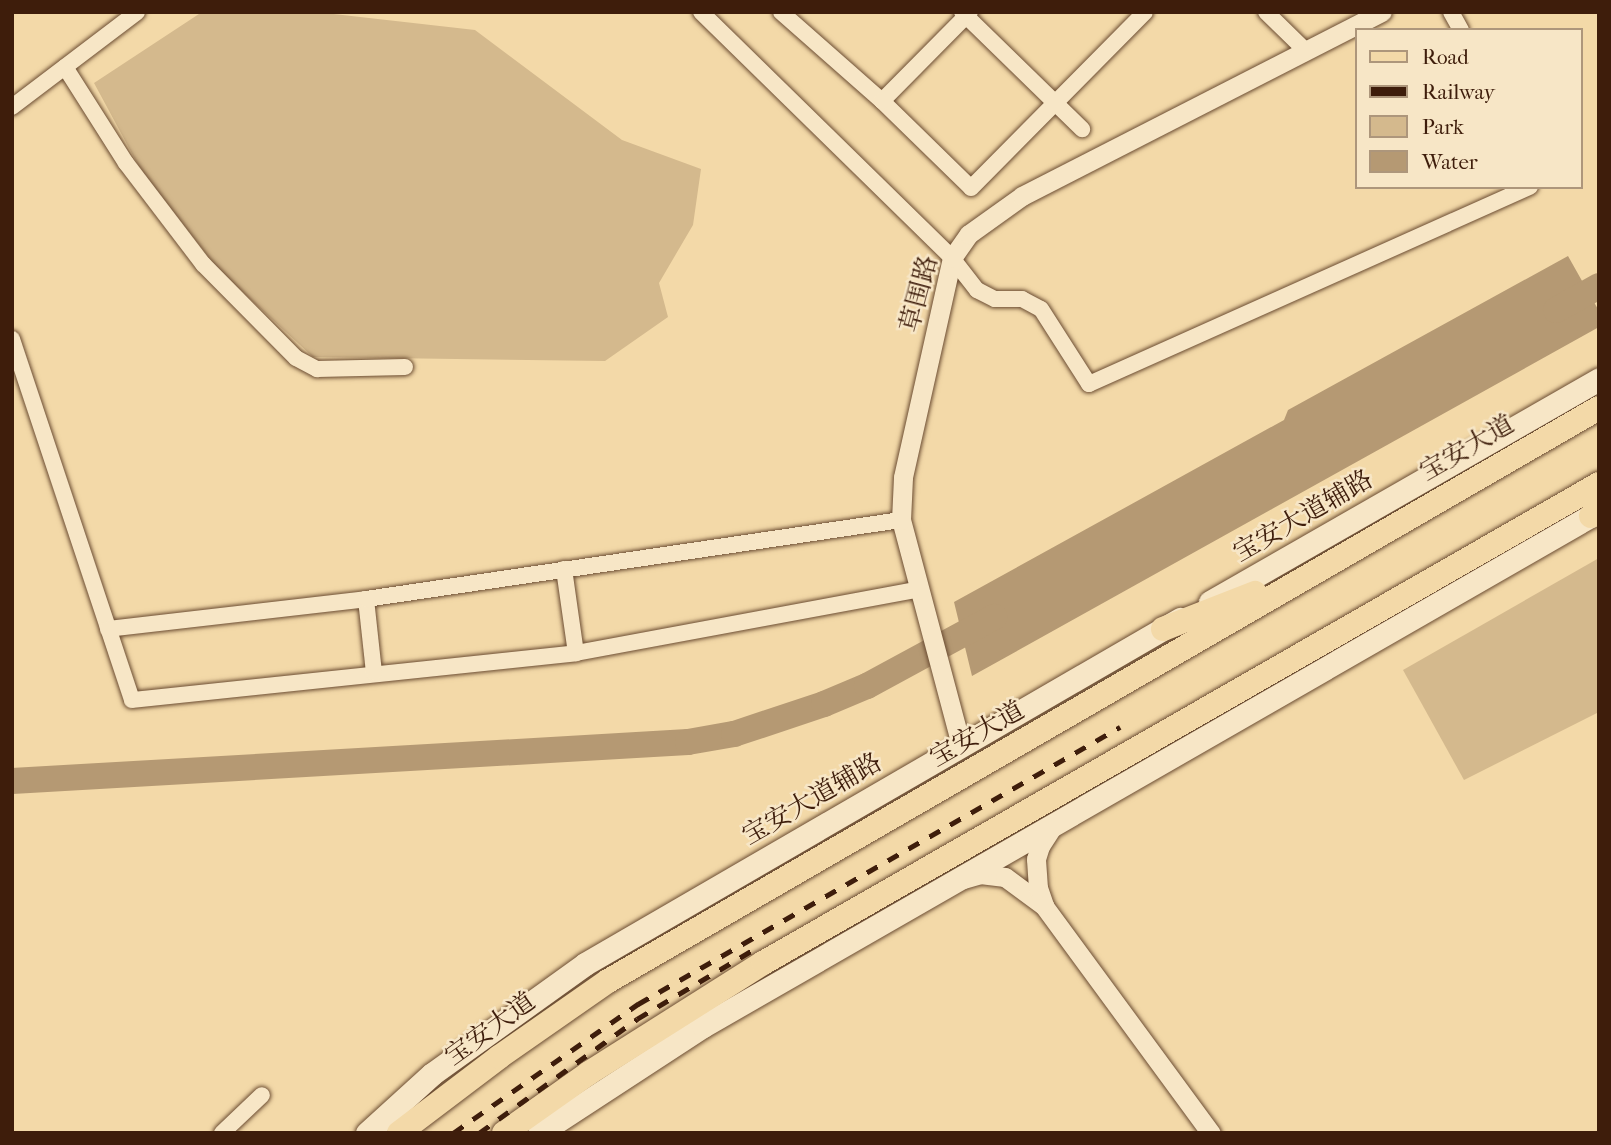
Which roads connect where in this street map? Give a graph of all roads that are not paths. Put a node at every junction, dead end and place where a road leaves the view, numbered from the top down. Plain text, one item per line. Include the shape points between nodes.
1 (701, 12) edge
2 (781, 12) edge
3 (1145, 12) edge
4 (1266, 12) edge
5 (1382, 12) edge
6 (1451, 12) edge
7 (966, 14) edge
8 (128, 15) edge
9 (1460, 28) edge
10 (1306, 51) junction
11 (65, 67) junction
12 (882, 101) junction
13 (1055, 103) junction
14 (12, 107) edge
15 (1082, 129) dead end
16 (1526, 189) edge
17 (952, 258) junction
18 (12, 339) edge
19 (405, 368) dead end
20 (1599, 379) edge
21 (1599, 408) edge
22 (1599, 484) edge
23 (1596, 512) edge
24 (901, 520) junction
25 (1330, 563) junction
26 (564, 569) junction
27 (920, 589) junction
28 (366, 599) junction
29 (108, 629) junction
30 (1163, 629) junction
31 (576, 653) junction
32 (374, 673) junction
33 (961, 746) junction
34 (1052, 826) junction
35 (960, 879) junction
36 (1044, 906) junction
37 (262, 1095) dead end
38 (222, 1133) edge
39 (367, 1133) edge
40 (399, 1133) edge
41 (504, 1133) edge
42 (539, 1133) edge
43 (1211, 1133) edge

1 - 17 street
2 - 12 street
3 - 13 street
4 - 10 street
5 - 10 street, 草围路
6 - 9 street
7 - 12 street
7 - 13 street
8 - 11 street
10 - 17 street, 草围路 via 1022,196 969,234
11 - 14 street
11 - 19 street via 126,163 203,264 296,358 317,369
12 - 13 street via 971,188
13 - 15 street
16 - 17 street via 1089,384 1041,309 1022,299 995,299 977,290
17 - 24 street, 草围路 via 903,477
18 - 29 street
20 - 30 main road, 宝安大道辅路
21 - 25 main road, 宝安大道
22 - 41 main road via 763,963 589,1073
23 - 34 main road
24 - 26 street
24 - 27 street, 草围路
25 - 30 main road
25 - 40 main road, 宝安大道 via 608,981
26 - 28 street
26 - 31 street
27 - 31 street
27 - 33 street, 草围路
28 - 29 street
28 - 32 street
29 - 32 street via 132,700
30 - 33 main road, 宝安大道辅路
31 - 32 street
33 - 39 main road, 宝安大道辅路 via 585,964 432,1074
34 - 35 main road
34 - 36 street via 1036,859
35 - 36 street via 979,874 1005,877
35 - 42 main road via 691,1034
36 - 43 street
37 - 38 street

